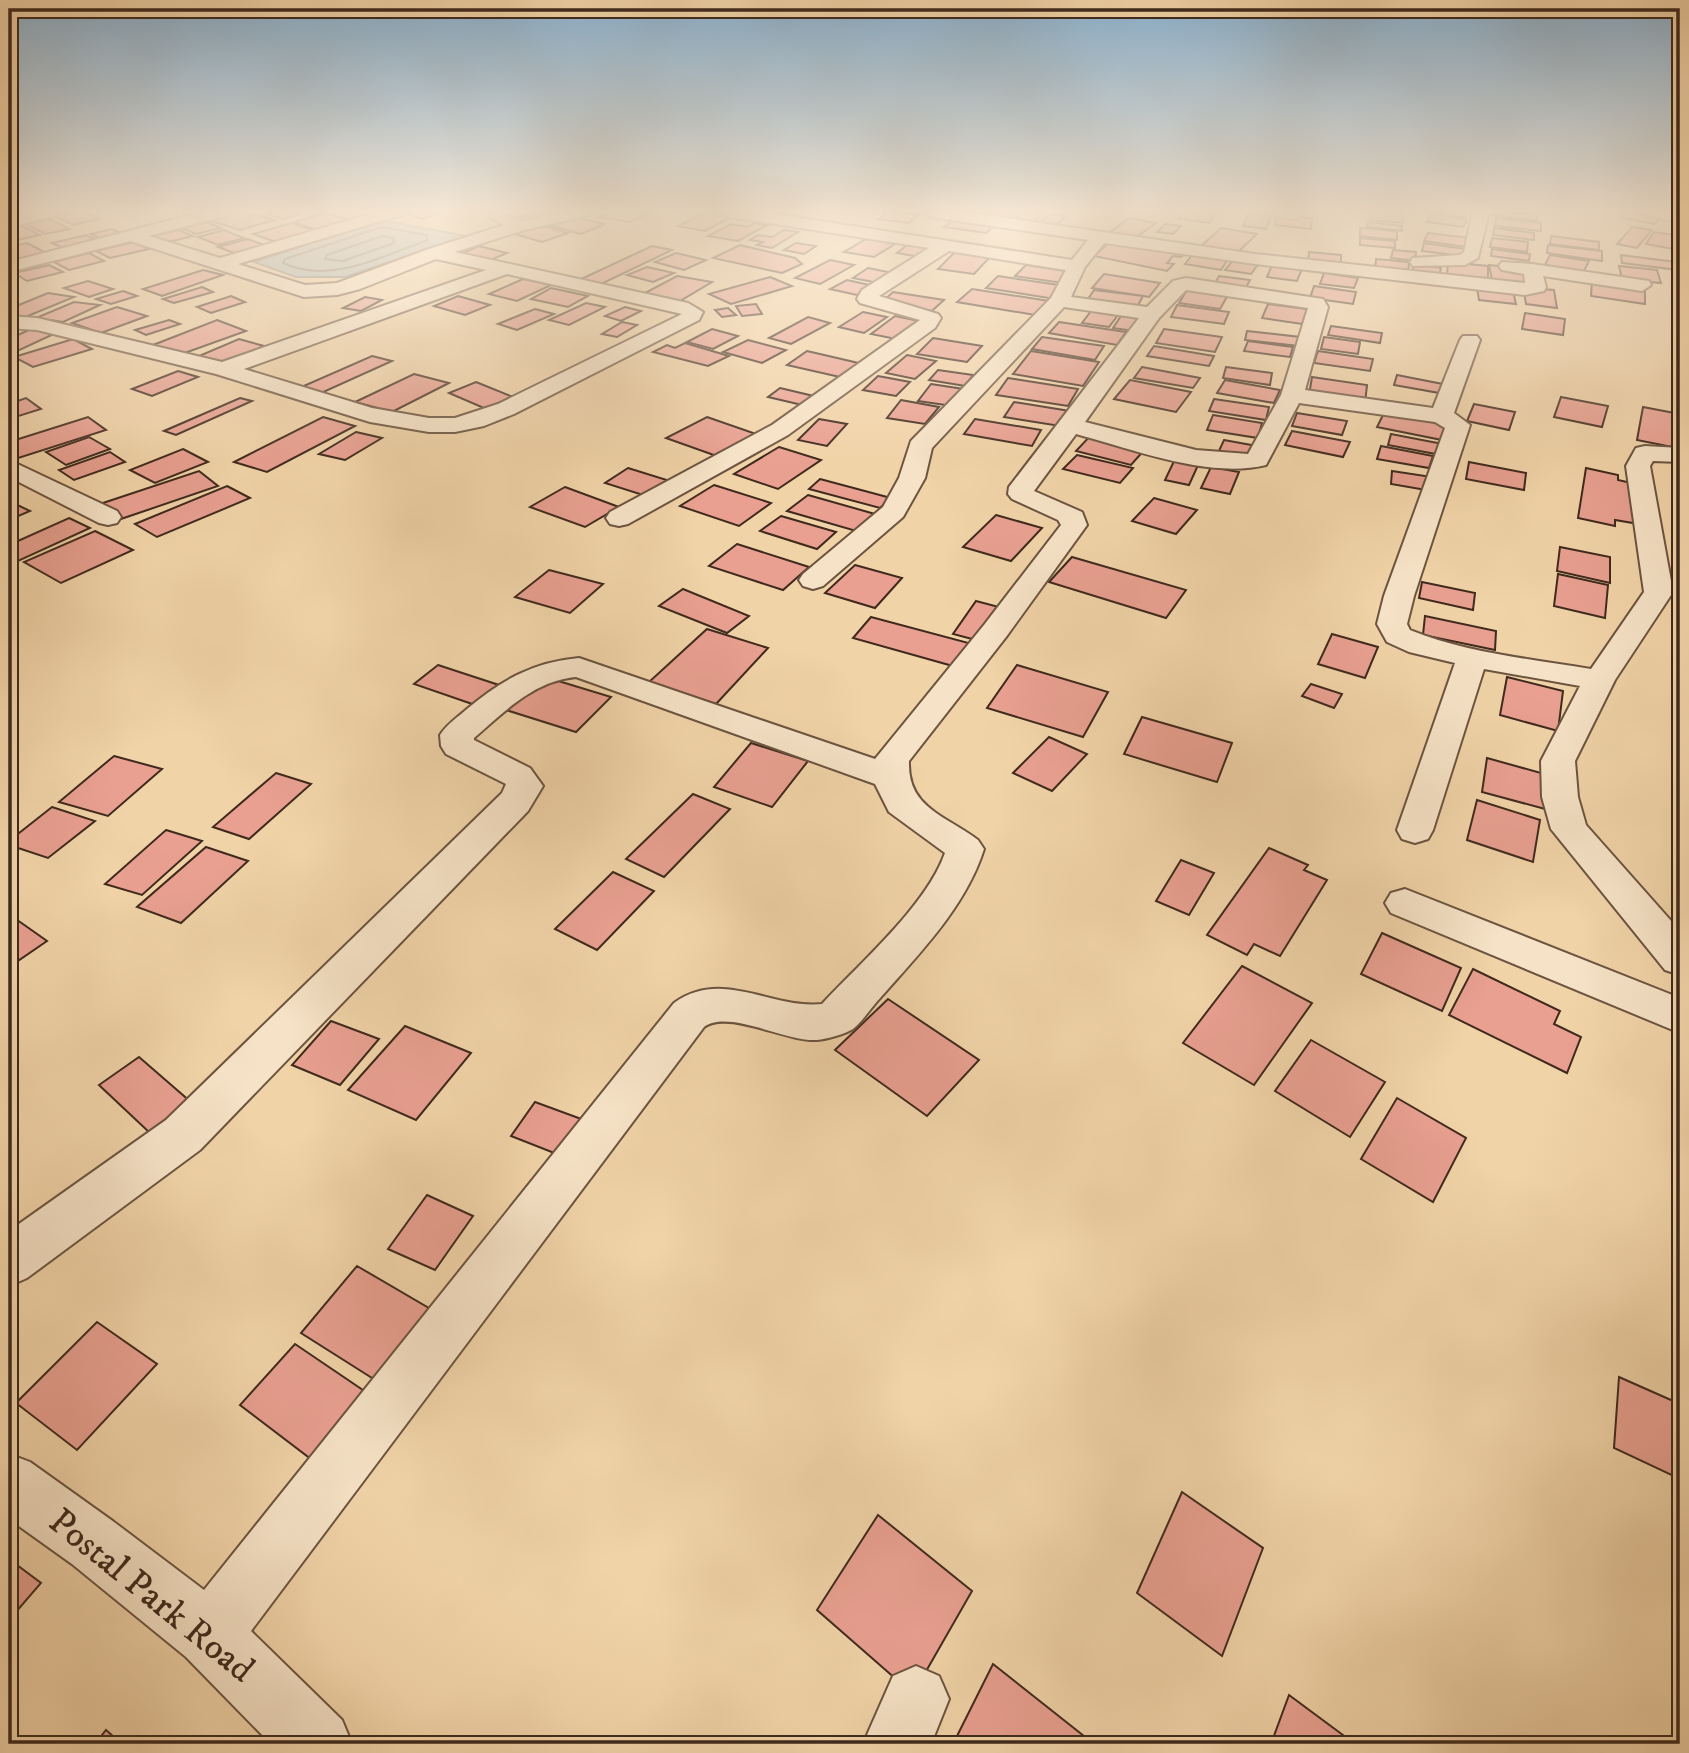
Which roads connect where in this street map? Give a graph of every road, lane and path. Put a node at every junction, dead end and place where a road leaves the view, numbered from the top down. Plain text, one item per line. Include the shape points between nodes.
1 (435, 294) edge
2 (613, 294) edge
3 (869, 294) edge
4 (1063, 294) edge
5 (1171, 294) edge
6 (1253, 294) edge
7 (1059, 301) junction
8 (1152, 314) junction
9 (9, 321) edge
10 (1470, 340) dead end
11 (223, 369) junction
12 (1292, 395) junction
13 (1441, 416) junction
14 (1071, 425) junction
15 (1680, 455) edge
16 (9, 467) edge
17 (108, 517) dead end
18 (619, 518) dead end
19 (813, 580) dead end
20 (1670, 595) edge
21 (1472, 658) junction
22 (1600, 680) junction
23 (888, 776) junction
24 (1415, 830) dead end
25 (1405, 903) dead end
26 (1680, 959) edge
27 (1680, 1016) edge
28 (9, 1261) edge
29 (9, 1483) edge
30 (209, 1634) junction
31 (318, 1744) edge

1 - 11 street
2 - 11 street via 693,312 692,316 484,419 455,425 379,417
3 - 18 street via 867,299 931,318 780,430
4 - 7 street
5 - 8 street
6 - 12 street via 1316,303 1318,307
7 - 8 street
7 - 19 street via 920,446 912,478 894,511
8 - 14 street
9 - 11 street
10 - 13 street
12 - 13 street
12 - 14 street via 1262,452 1250,463 1222,462
13 - 21 street via 1458,425 1392,624 1398,636
14 - 23 street via 1021,494 1066,513 1074,525 892,759
15 - 20 street via 1644,453 1638,466
16 - 17 street
20 - 22 street
21 - 22 street
21 - 24 street
22 - 26 street via 1558,761 1560,797 1569,829
23 - 28 street via 579,667 540,673 505,694 457,735 458,746 518,776 525,786 515,802 183,1135
23 - 30 street via 909,812 965,849 948,888 837,1017 824,1024 726,1006 704,1005 689,1015
25 - 27 street
29 - 30 street, Postal Park Road
30 - 31 street, Postal Park Road

